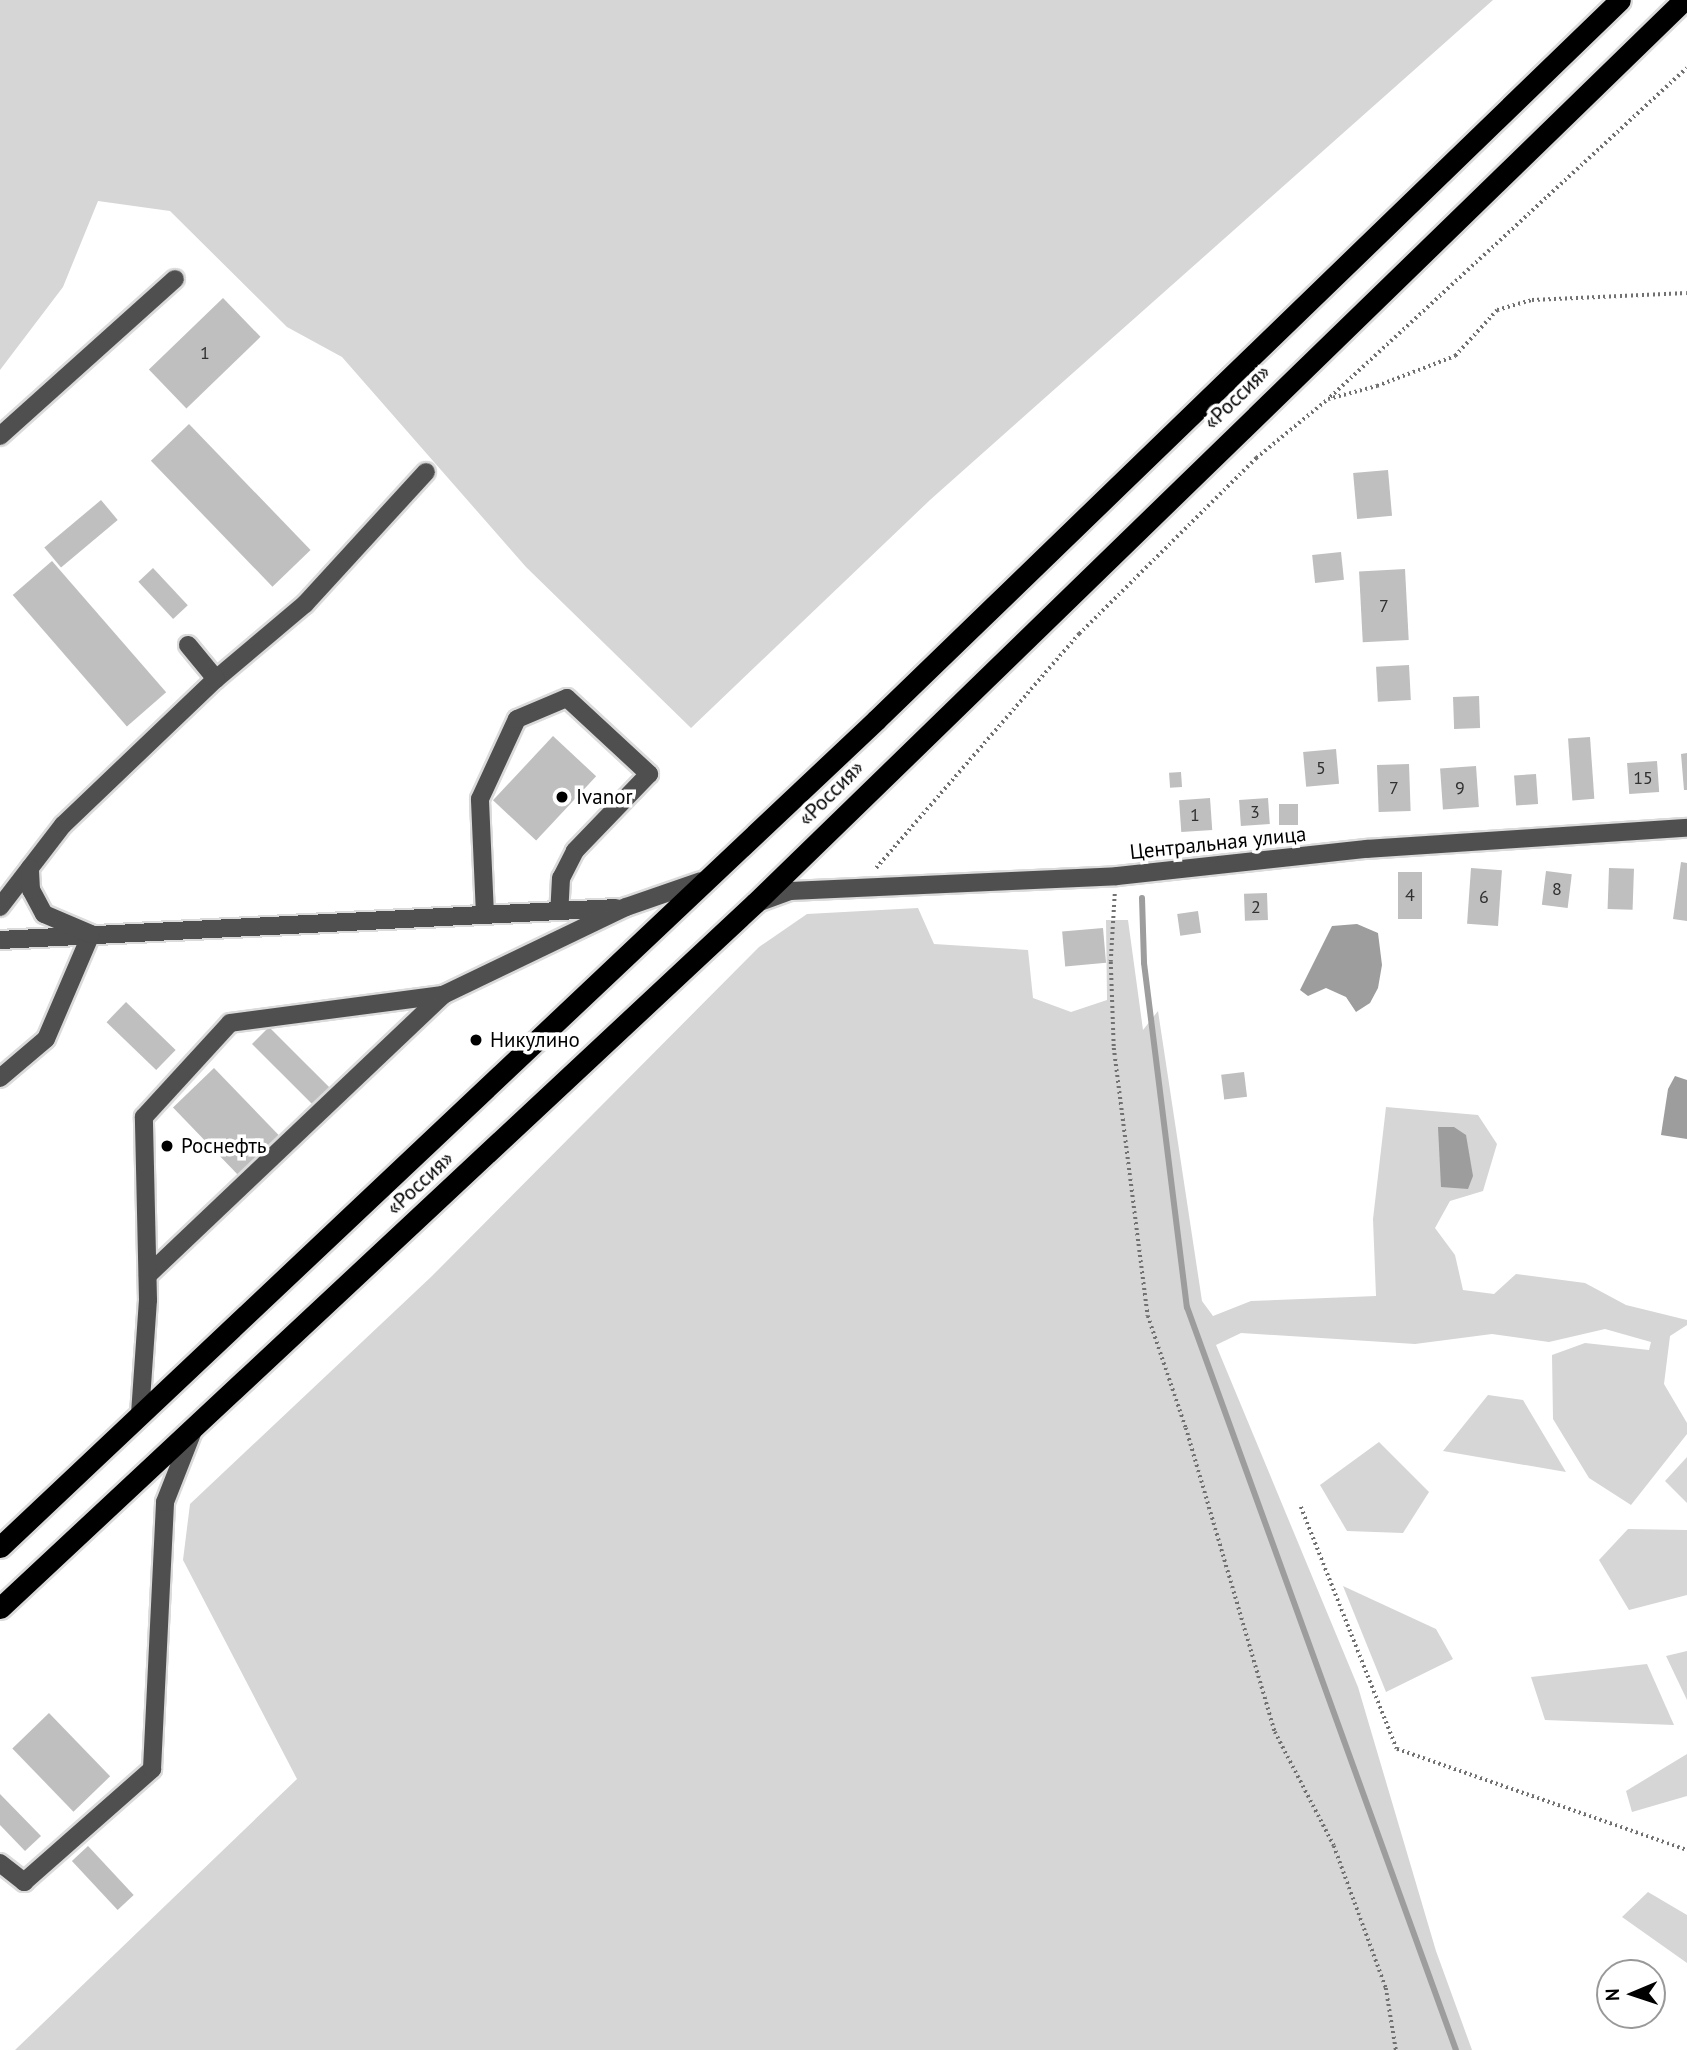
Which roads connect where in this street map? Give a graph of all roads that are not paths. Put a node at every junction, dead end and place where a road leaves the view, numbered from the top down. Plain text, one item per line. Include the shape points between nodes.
1 (1620, 0) edge
2 (1684, 0) edge
3 (175, 279) dead end
4 (0, 436) edge
5 (426, 472) dead end
6 (188, 645) dead end
7 (216, 679) junction
8 (1687, 828) edge
9 (30, 868) junction
10 (701, 881) junction
11 (755, 904) junction
12 (0, 907) edge
13 (626, 907) junction
14 (559, 911) junction
15 (485, 915) junction
16 (91, 934) junction
17 (0, 940) edge
18 (443, 995) junction
19 (0, 1078) edge
20 (148, 1276) junction
21 (140, 1414) junction
22 (195, 1426) junction
23 (0, 1547) edge
24 (0, 1608) edge
25 (0, 1863) edge

1 - 10 highway, «Россия» via 876,720
2 - 11 highway, «Россия»
3 - 4 street
5 - 7 street via 305,604
6 - 7 street
7 - 9 street via 63,825
8 - 11 street, Центральная улица via 1367,849 1116,876 790,891
9 - 12 street
9 - 16 street via 31,890 44,914
10 - 13 street
10 - 21 highway, «Россия»
11 - 22 highway, «Россия»
13 - 14 street
13 - 18 street
14 - 15 street
14 - 15 street via 561,877 575,852 649,774 567,698 517,719 480,799
15 - 16 street
16 - 17 street
16 - 19 street via 46,1039
18 - 20 street
18 - 20 street via 230,1024 144,1117
20 - 21 street
21 - 23 highway, «Россия»
22 - 24 highway, «Россия»
22 - 25 street via 165,1502 152,1769 24,1882

